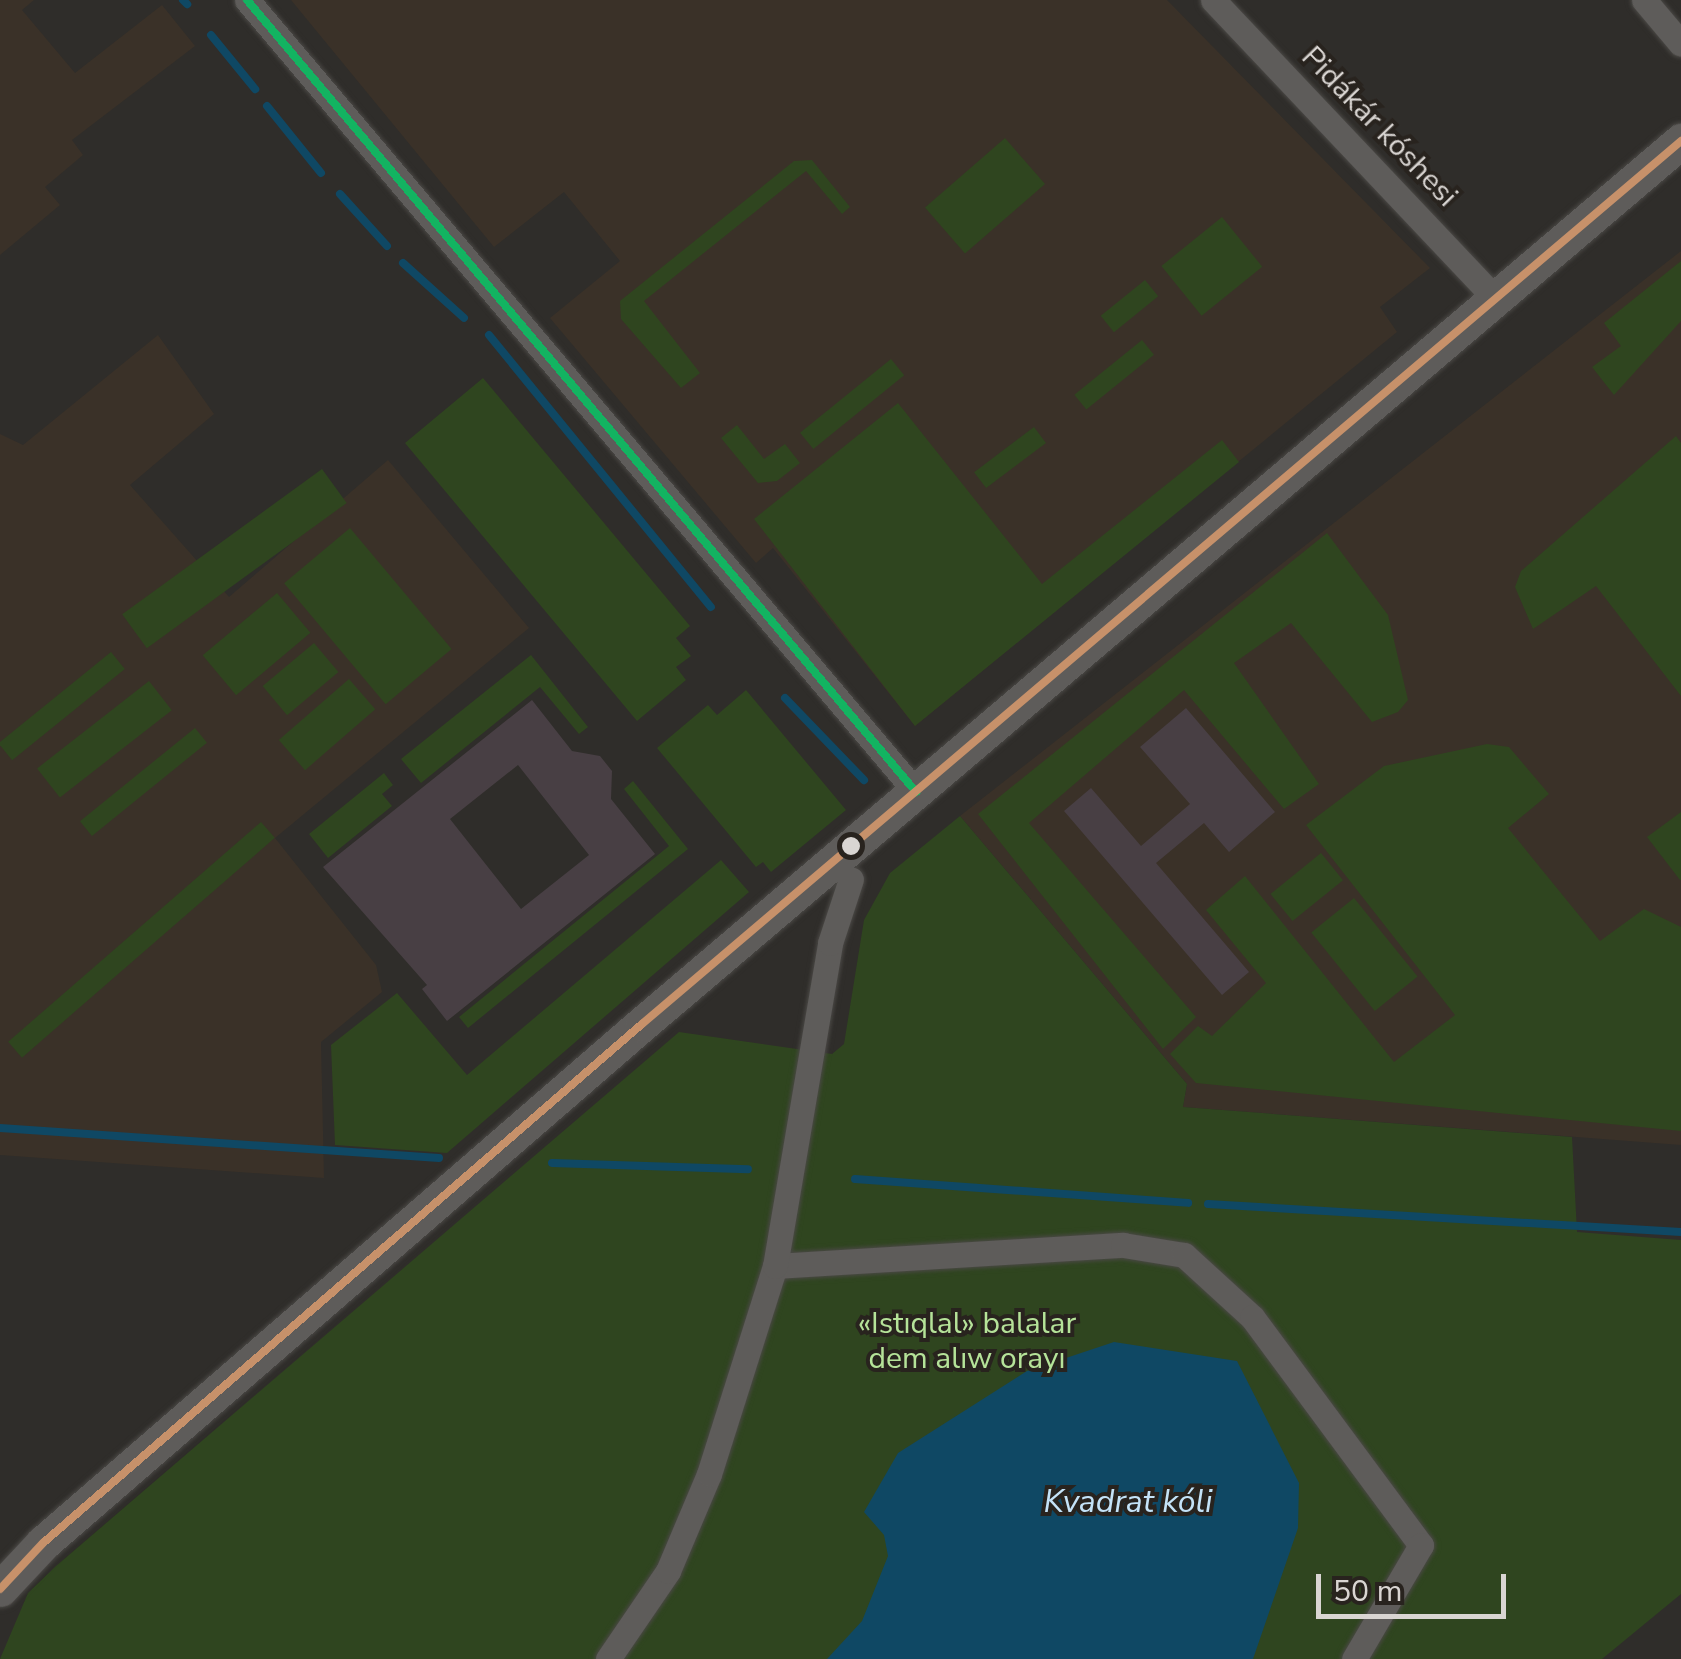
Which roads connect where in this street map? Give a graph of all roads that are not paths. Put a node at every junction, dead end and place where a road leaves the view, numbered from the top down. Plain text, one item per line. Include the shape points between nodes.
1 (247, 0) edge
2 (1213, 0) edge
3 (1644, 0) edge
4 (1681, 44) edge
5 (1681, 142) edge
6 (1498, 300) junction
7 (916, 792) junction
8 (851, 879) dead end
9 (774, 1266) junction
10 (0, 1590) edge
11 (608, 1659) edge
12 (1354, 1659) edge

1 - 7 street
2 - 6 street, Pidákár kóshesi
3 - 4 street
5 - 6 main road
6 - 7 main road
7 - 10 main road via 58,1530
8 - 9 street via 830,943
9 - 11 street via 708,1474 668,1571
9 - 12 street via 1123,1244 1184,1256 1252,1317 1421,1545

